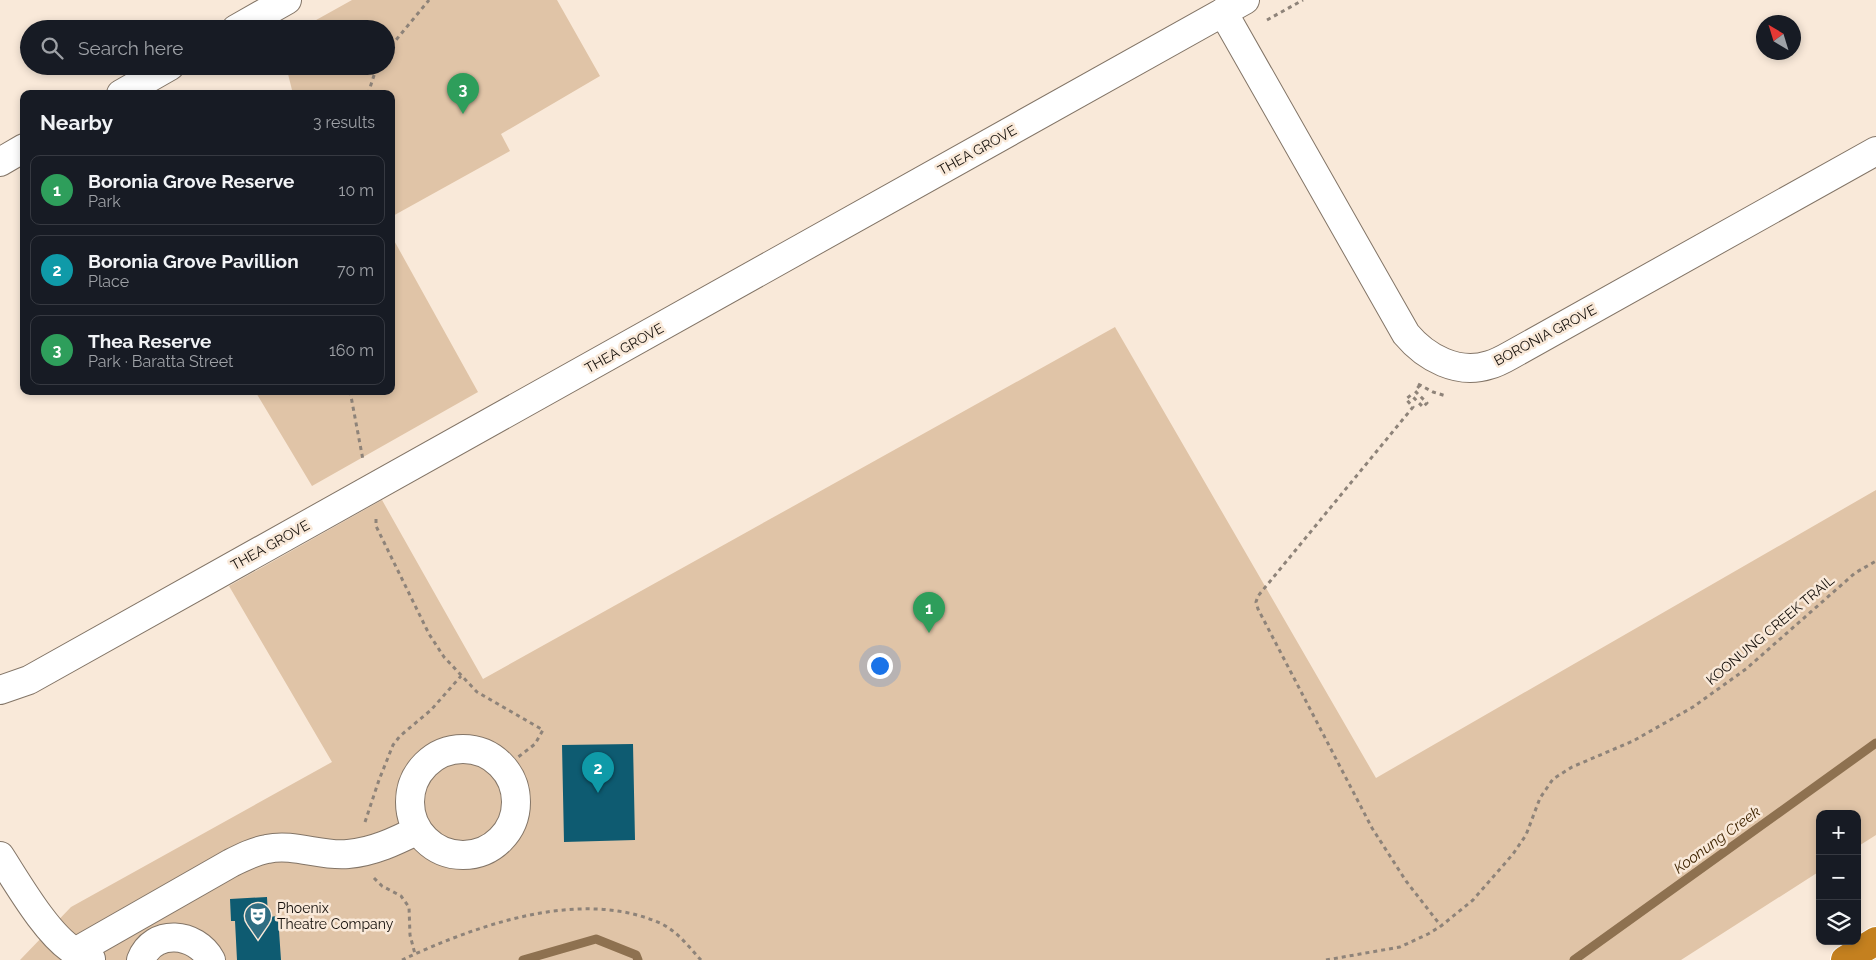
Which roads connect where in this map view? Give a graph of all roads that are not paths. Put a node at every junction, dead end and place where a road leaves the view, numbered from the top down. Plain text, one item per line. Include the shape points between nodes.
1 (287, 0) edge
2 (1234, 6) edge
3 (252, 20) edge
4 (154, 75) edge
5 (128, 90) edge
6 (20, 150) edge
7 (1876, 151) edge
8 (0, 162) edge
9 (0, 690) edge
10 (418, 830) junction
11 (0, 856) edge
12 (1876, 920) edge
13 (1861, 931) edge
14 (1876, 941) edge
15 (1843, 945) edge
16 (84, 956) edge
17 (141, 960) edge
18 (211, 960) edge
19 (1823, 960) edge
20 (1845, 960) edge

1 - 3 street
2 - 7 street, BORONIA GROVE via 1406,334 1416,346 1435,359 1460,367 1490,365 1511,355
2 - 9 street, THEA GROVE via 29,680
4 - 5 street
6 - 8 street
10 - 10 street via 428,843 457,855 473,855 501,840 510,827 516,796 504,768 478,751 462,749 432,759 413,784 410,800
10 - 16 street via 373,849 349,854 288,848 269,848 252,853
11 - 16 street via 52,930 66,946
12 - 13 highway
14 - 20 highway
15 - 19 highway
17 - 18 street via 151,946 175,937 187,938 198,944

